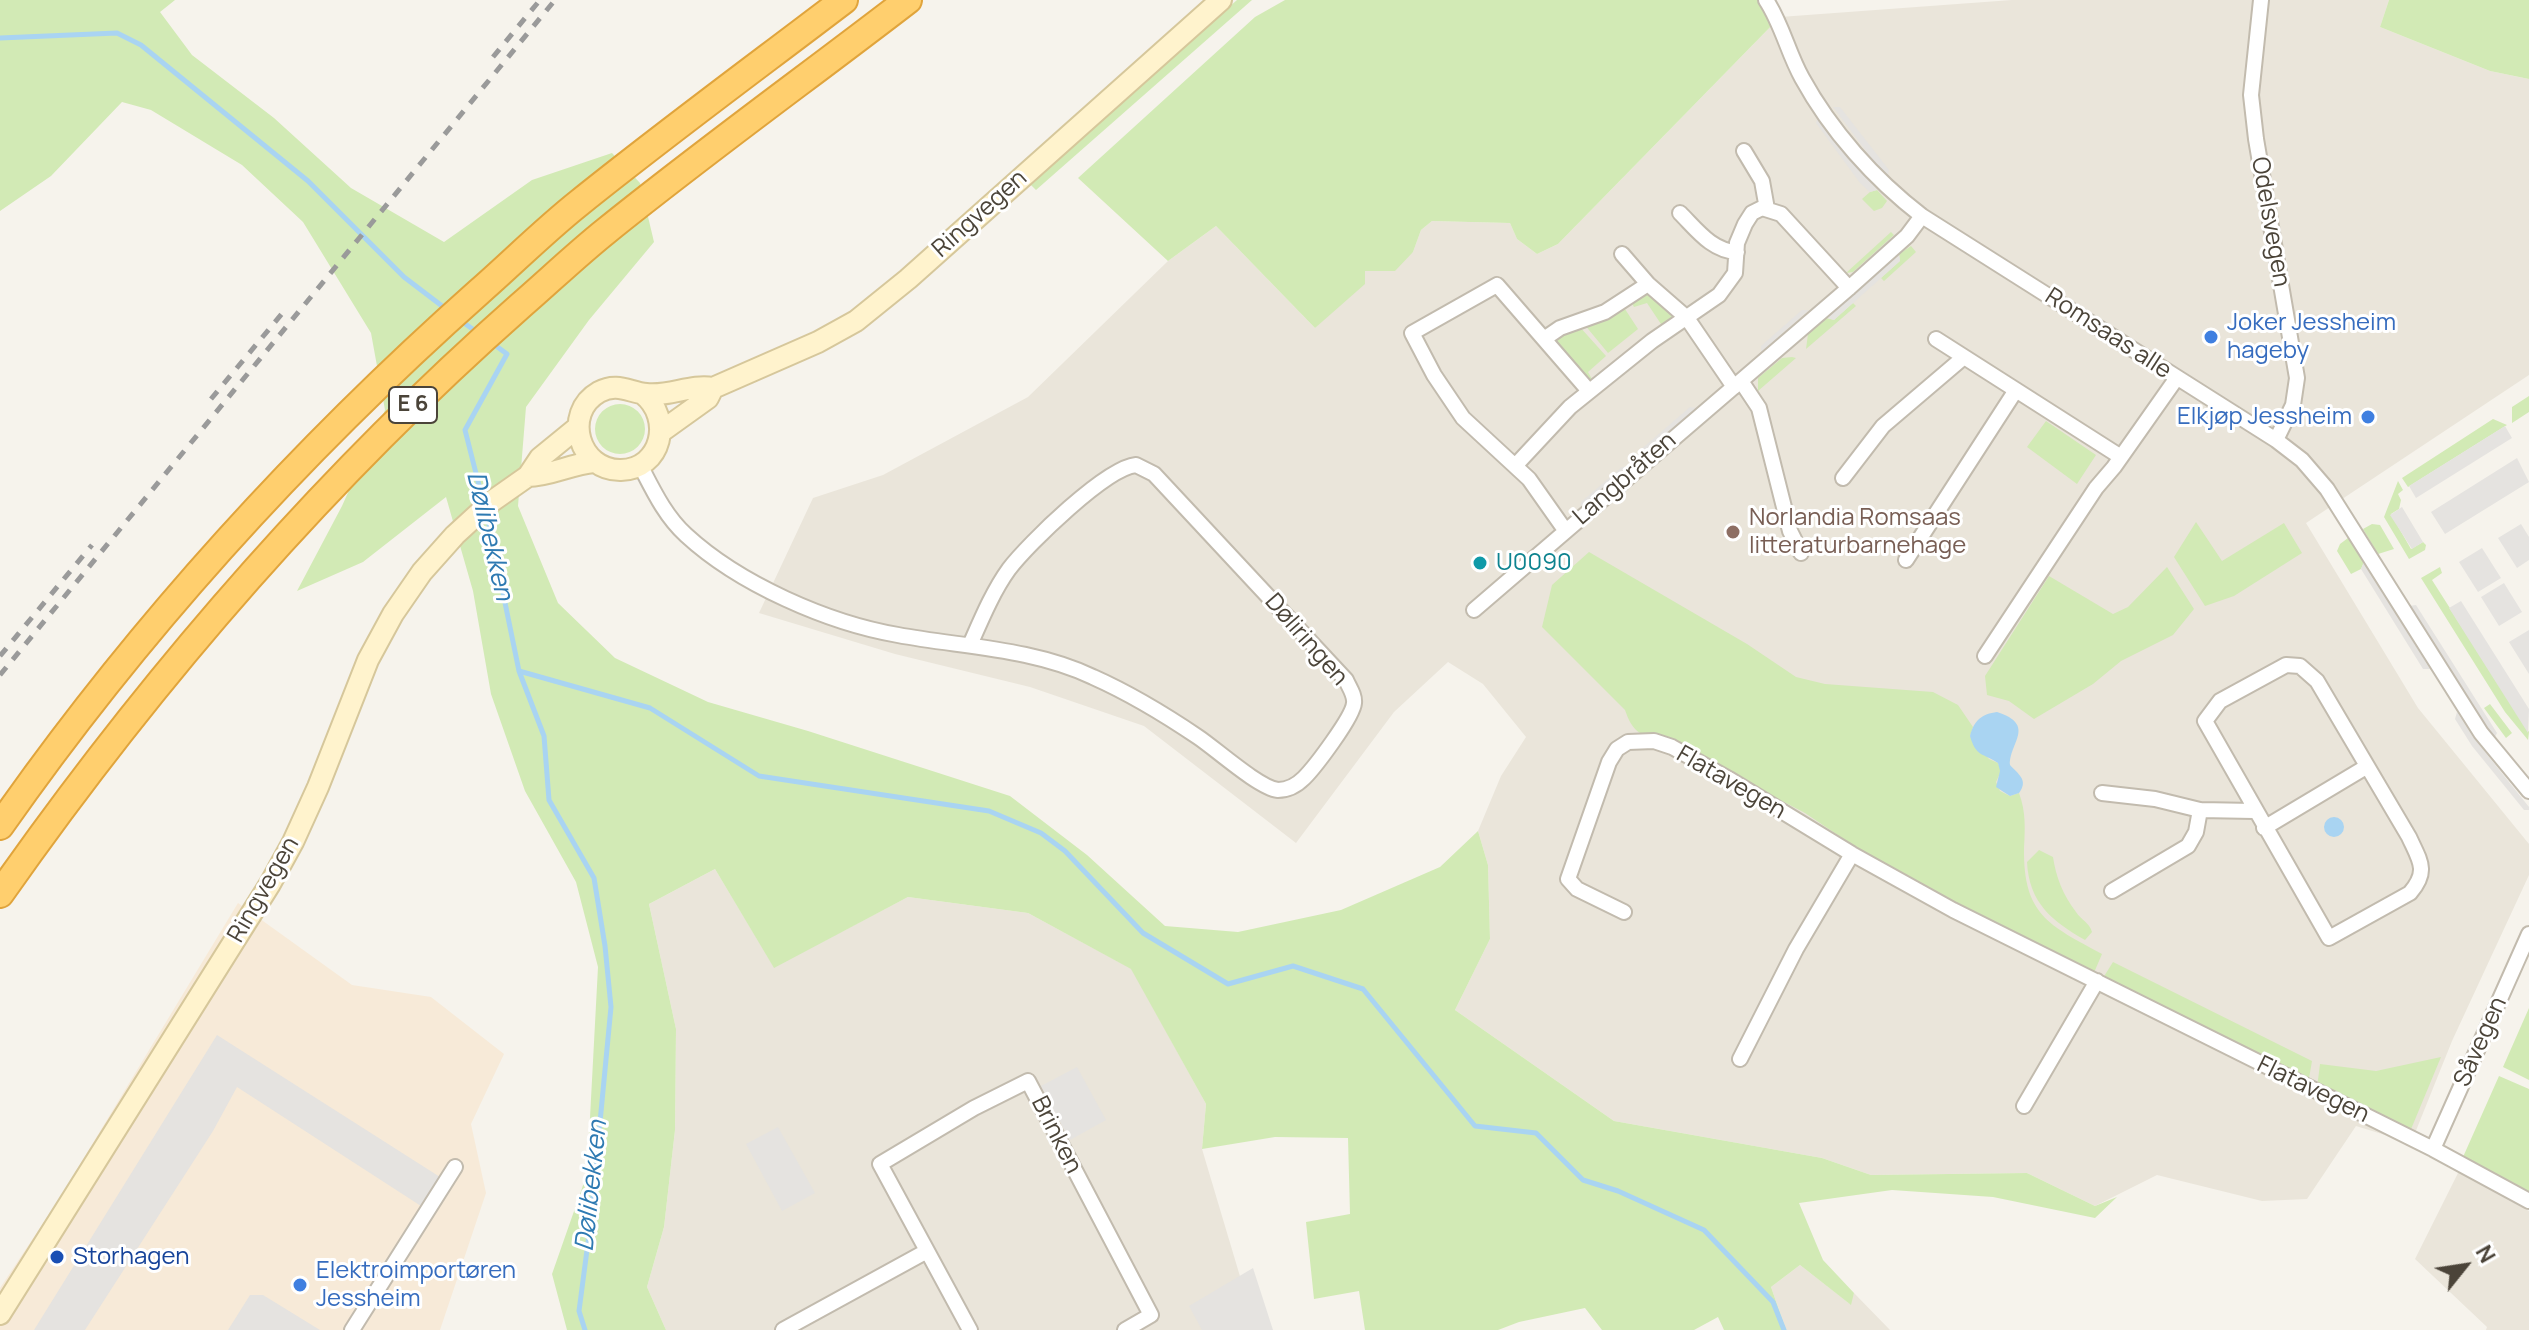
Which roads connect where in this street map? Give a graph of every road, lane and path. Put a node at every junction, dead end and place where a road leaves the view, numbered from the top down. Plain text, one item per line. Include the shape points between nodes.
1 (844, 0) edge
2 (908, 0) edge
3 (1221, 0) edge
4 (1766, 0) edge
5 (2261, 0) edge
6 (1744, 151) dead end
7 (1767, 209) junction
8 (1680, 213) dead end
9 (1922, 216) junction
10 (1737, 252) junction
11 (1622, 254) dead end
12 (1648, 284) junction
13 (1849, 288) junction
14 (1687, 318) junction
15 (1544, 339) junction
16 (1936, 339) dead end
17 (1964, 357) junction
18 (2176, 379) junction
19 (1738, 384) junction
20 (713, 388) junction
21 (2016, 390) junction
22 (1589, 391) junction
23 (643, 394) junction
24 (578, 427) junction
25 (662, 431) junction
26 (2276, 440) junction
27 (2121, 457) junction
28 (594, 462) junction
29 (640, 465) junction
30 (1515, 466) junction
31 (528, 476) junction
32 (1843, 478) dead end
33 (1565, 530) junction
34 (1801, 553) dead end
35 (1906, 560) dead end
36 (1474, 610) dead end
37 (970, 645) junction
38 (1985, 656) dead end
39 (2366, 767) junction
40 (2529, 791) edge
41 (2102, 793) dead end
42 (2200, 810) junction
43 (2254, 811) junction
44 (0, 826) edge
45 (2264, 828) junction
46 (1852, 854) junction
47 (2112, 891) dead end
48 (0, 894) edge
49 (1624, 912) dead end
50 (2529, 934) edge
51 (2097, 981) junction
52 (1740, 1059) dead end
53 (2024, 1106) dead end
54 (2433, 1149) junction
55 (455, 1167) dead end
56 (2529, 1201) edge
57 (927, 1251) junction
58 (0, 1314) edge
59 (352, 1330) edge
60 (783, 1330) edge
61 (970, 1330) edge
62 (1125, 1330) edge

1 - 44 highway, E 6 via 578,204 420,344 280,483 171,604
2 - 48 highway, E 6 via 605,232 446,372 311,507 200,632 127,721
3 - 20 main road, Ringvegen via 856,321
4 - 9 street, Romsaas alle via 1819,104 1877,178
5 - 26 street, Odelsvegen via 2251,95 2297,378 2293,405
6 - 7 street via 1762,181
7 - 10 street via 1752,213
7 - 13 street via 1781,214
8 - 10 street via 1714,246
9 - 13 street, Langbråten
9 - 18 street, Romsaas alle
10 - 14 street via 1729,285
11 - 12 street
12 - 14 street
12 - 15 street via 1605,312
13 - 19 street, Langbråten
14 - 19 street
14 - 22 street
15 - 22 street
15 - 30 street via 1497,285 1412,333 1463,418
16 - 17 street
17 - 21 street
17 - 32 street via 1883,426
18 - 26 street, Romsaas alle
18 - 27 street
19 - 33 street, Langbråten
19 - 34 street via 1759,408 1790,531
20 - 23 main road, Ringvegen
20 - 25 main road, Ringvegen via 708,398
21 - 27 street
21 - 35 street
22 - 30 street
23 - 24 main road via 623,387 602,390 585,406
23 - 25 main road via 658,411
24 - 28 main road via 581,444
24 - 31 main road, Ringvegen via 540,458
25 - 29 main road via 653,454
26 - 40 street, Romsaas alle via 2316,474 2481,733
27 - 38 street
28 - 29 main road via 612,470
28 - 31 main road, Ringvegen
29 - 37 street, Døliringen via 667,514 685,534 748,579 859,626
30 - 33 street
31 - 58 main road, Ringvegen via 455,535 393,614 270,884
33 - 36 street, Langbråten
37 - 37 street, Døliringen via 1090,675 1198,737 1272,789 1290,789 1305,778 1354,706 1346,680 1154,474 1136,465 1116,471 1034,541 1008,570
39 - 43 street via 2317,681 2300,666 2286,665 2220,701 2205,721
39 - 45 street
39 - 45 street via 2421,862 2420,882 2410,893 2329,938
41 - 42 street
42 - 43 street
42 - 47 street via 2188,846
43 - 45 street
46 - 49 street, Flatavegen via 1672,747 1628,742 1609,762 1568,879 1577,889
46 - 51 street, Flatavegen
46 - 52 street
50 - 54 street, Såvegen
51 - 53 street
51 - 54 street, Flatavegen
54 - 56 street, Flatavegen
55 - 59 street
57 - 60 street
57 - 61 street, Brinken
57 - 62 street, Brinken via 880,1164 1028,1081 1151,1315

